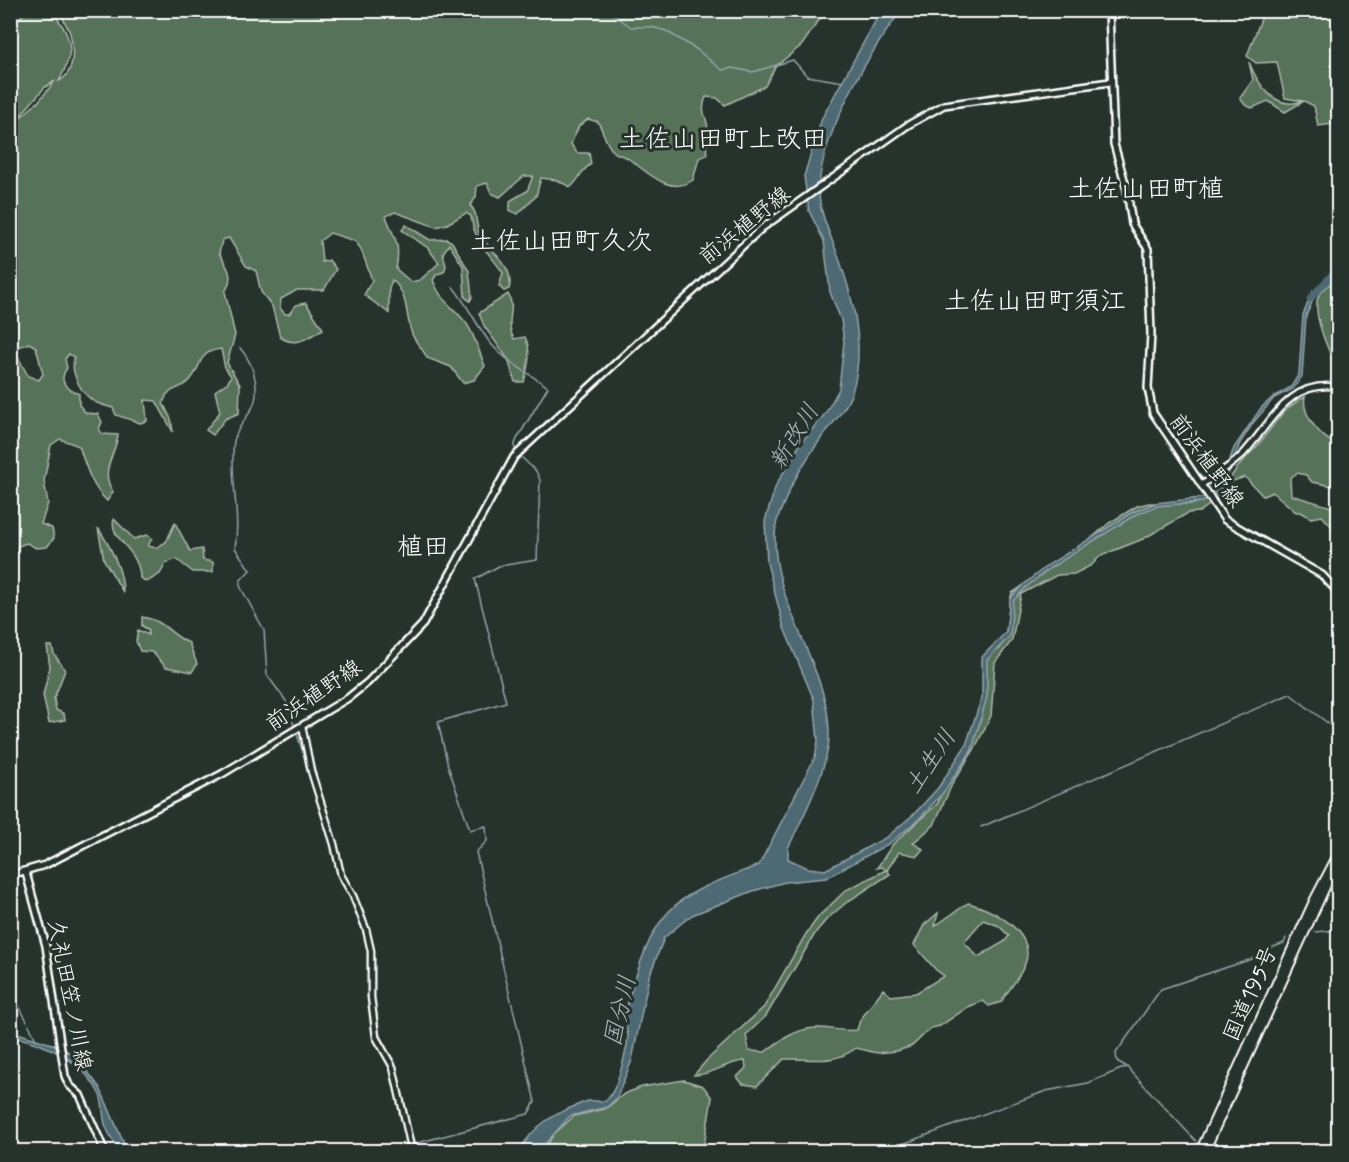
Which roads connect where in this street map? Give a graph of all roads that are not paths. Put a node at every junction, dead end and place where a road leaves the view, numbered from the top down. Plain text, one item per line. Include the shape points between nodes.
1 (1109, 10) edge
2 (1110, 82) junction
3 (1338, 387) edge
4 (1201, 484) junction
5 (1338, 592) edge
6 (302, 726) junction
7 (1338, 853) edge
8 (1338, 861) edge
9 (26, 873) junction
10 (10, 875) edge
11 (105, 1152) edge
12 (412, 1152) edge
13 (1199, 1152) edge
14 (1205, 1152) edge

1 - 2 main road
2 - 4 main road, 前浜植野線 via 1113,137 1131,218 1148,249 1148,388 1153,413
2 - 6 main road, 前浜植野線 via 944,105 908,125 750,238 514,457 418,631 357,691
3 - 4 street via 1320,387 1278,408 1244,452
4 - 5 main road, 前浜植野線 via 1225,520 1313,569
6 - 9 main road, 前浜植野線 via 165,804
6 - 12 street via 341,875 366,929 376,1037 393,1067
7 - 13 highway, 国道195号
8 - 14 highway, 国道195号
9 - 10 main road, 前浜植野線
9 - 11 main road, 久礼田笠ノ川線 via 46,946 65,1072 69,1085 86,1106

